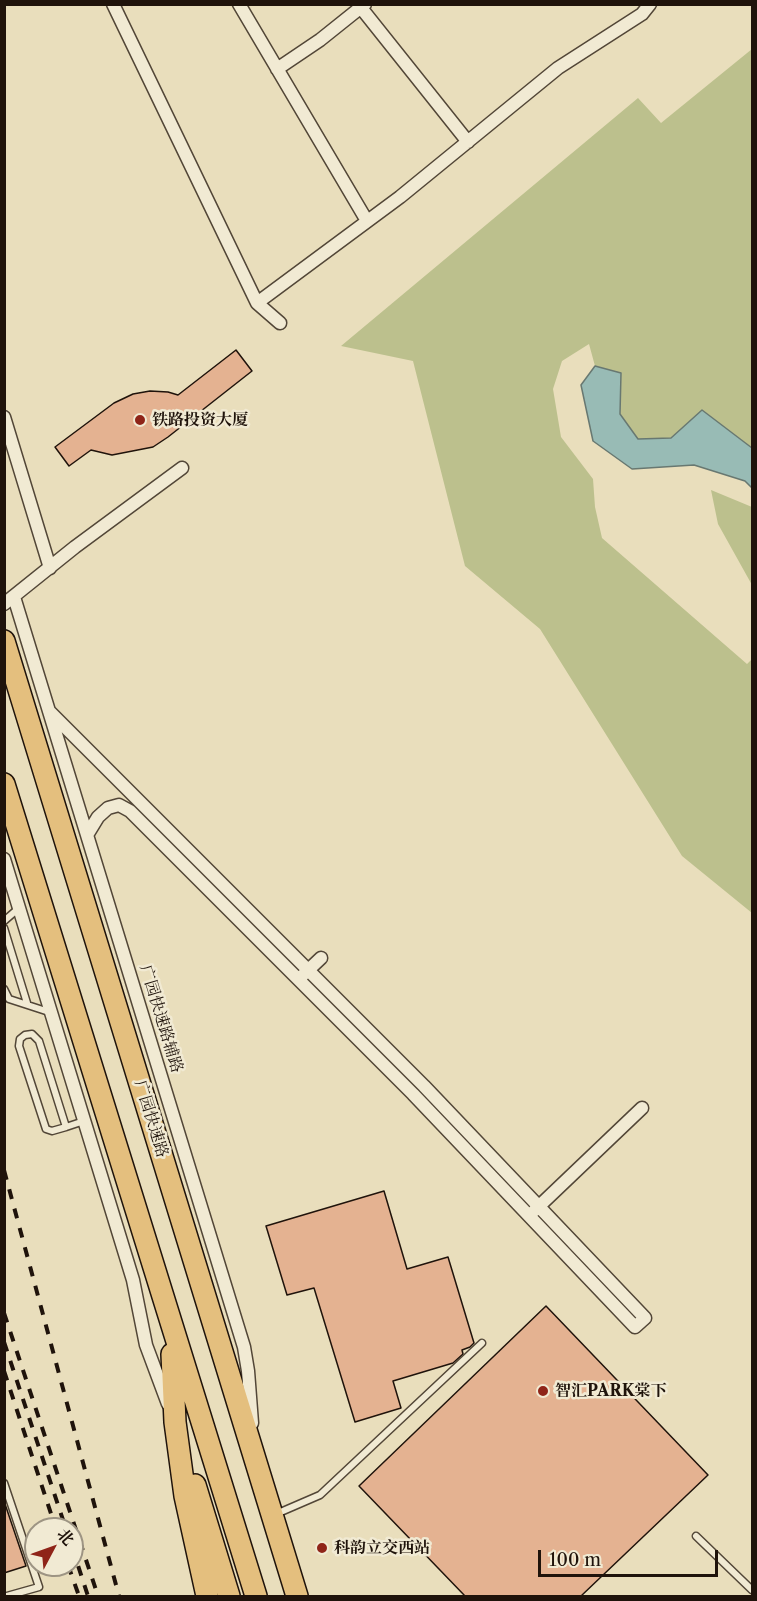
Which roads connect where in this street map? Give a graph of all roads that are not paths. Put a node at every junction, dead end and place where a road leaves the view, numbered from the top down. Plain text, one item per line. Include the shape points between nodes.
1 (113, 4) edge
2 (239, 4) edge
3 (650, 4) edge
4 (361, 6) edge
5 (277, 69) junction
6 (468, 142) junction
7 (367, 221) junction
8 (257, 303) junction
9 (280, 323) dead end
10 (4, 417) edge
11 (182, 468) dead end
12 (50, 568) junction
13 (9, 601) edge
14 (4, 641) edge
15 (50, 712) junction
16 (4, 784) edge
17 (87, 835) junction
18 (4, 859) edge
19 (19, 908) junction
20 (4, 921) edge
21 (4, 928) edge
22 (321, 958) dead end
23 (308, 970) junction
24 (299, 980) junction
25 (4, 989) edge
26 (27, 1003) junction
27 (51, 1013) junction
28 (642, 1108) dead end
29 (84, 1121) junction
30 (66, 1127) junction
31 (539, 1206) junction
32 (529, 1216) junction
33 (171, 1324) junction
34 (482, 1343) dead end
35 (175, 1422) junction
36 (254, 1455) junction
37 (4, 1483) edge
38 (272, 1515) junction
39 (696, 1536) dead end
40 (753, 1590) edge
41 (298, 1594) edge
42 (8, 1596) edge
43 (207, 1596) edge
44 (229, 1596) edge
45 (256, 1596) edge

1 - 8 street
2 - 5 street
3 - 6 street via 642,14 558,68
4 - 5 street
4 - 6 street
5 - 7 street
6 - 7 street
7 - 8 street
8 - 9 street
10 - 12 street
11 - 12 street
12 - 13 street
13 - 15 street, 广园快速路辅路
14 - 36 highway, 广园快速路
15 - 17 street, 广园快速路辅路
15 - 23 street
16 - 33 highway
17 - 24 street via 106,809 117,805 125,808
17 - 36 street, 广园快速路辅路 via 244,1347
18 - 19 street
19 - 20 lane
19 - 27 street
21 - 26 lane
22 - 23 street
23 - 24 street
23 - 31 street
24 - 32 street
25 - 26 lane via 9,999
26 - 27 lane
27 - 29 street
28 - 31 street
29 - 30 lane
29 - 35 street via 133,1280 149,1354
30 - 30 lane via 39,1041 32,1034 25,1035 19,1047 44,1125 49,1130
31 - 32 street
31 - 32 street via 645,1318 640,1323 635,1327
33 - 35 highway
33 - 45 highway
34 - 38 lane via 320,1495
35 - 43 highway via 185,1496
35 - 44 highway
36 - 38 highway, 广园快速路
37 - 42 lane via 39,1587
38 - 41 highway, 广园快速路
39 - 40 lane

